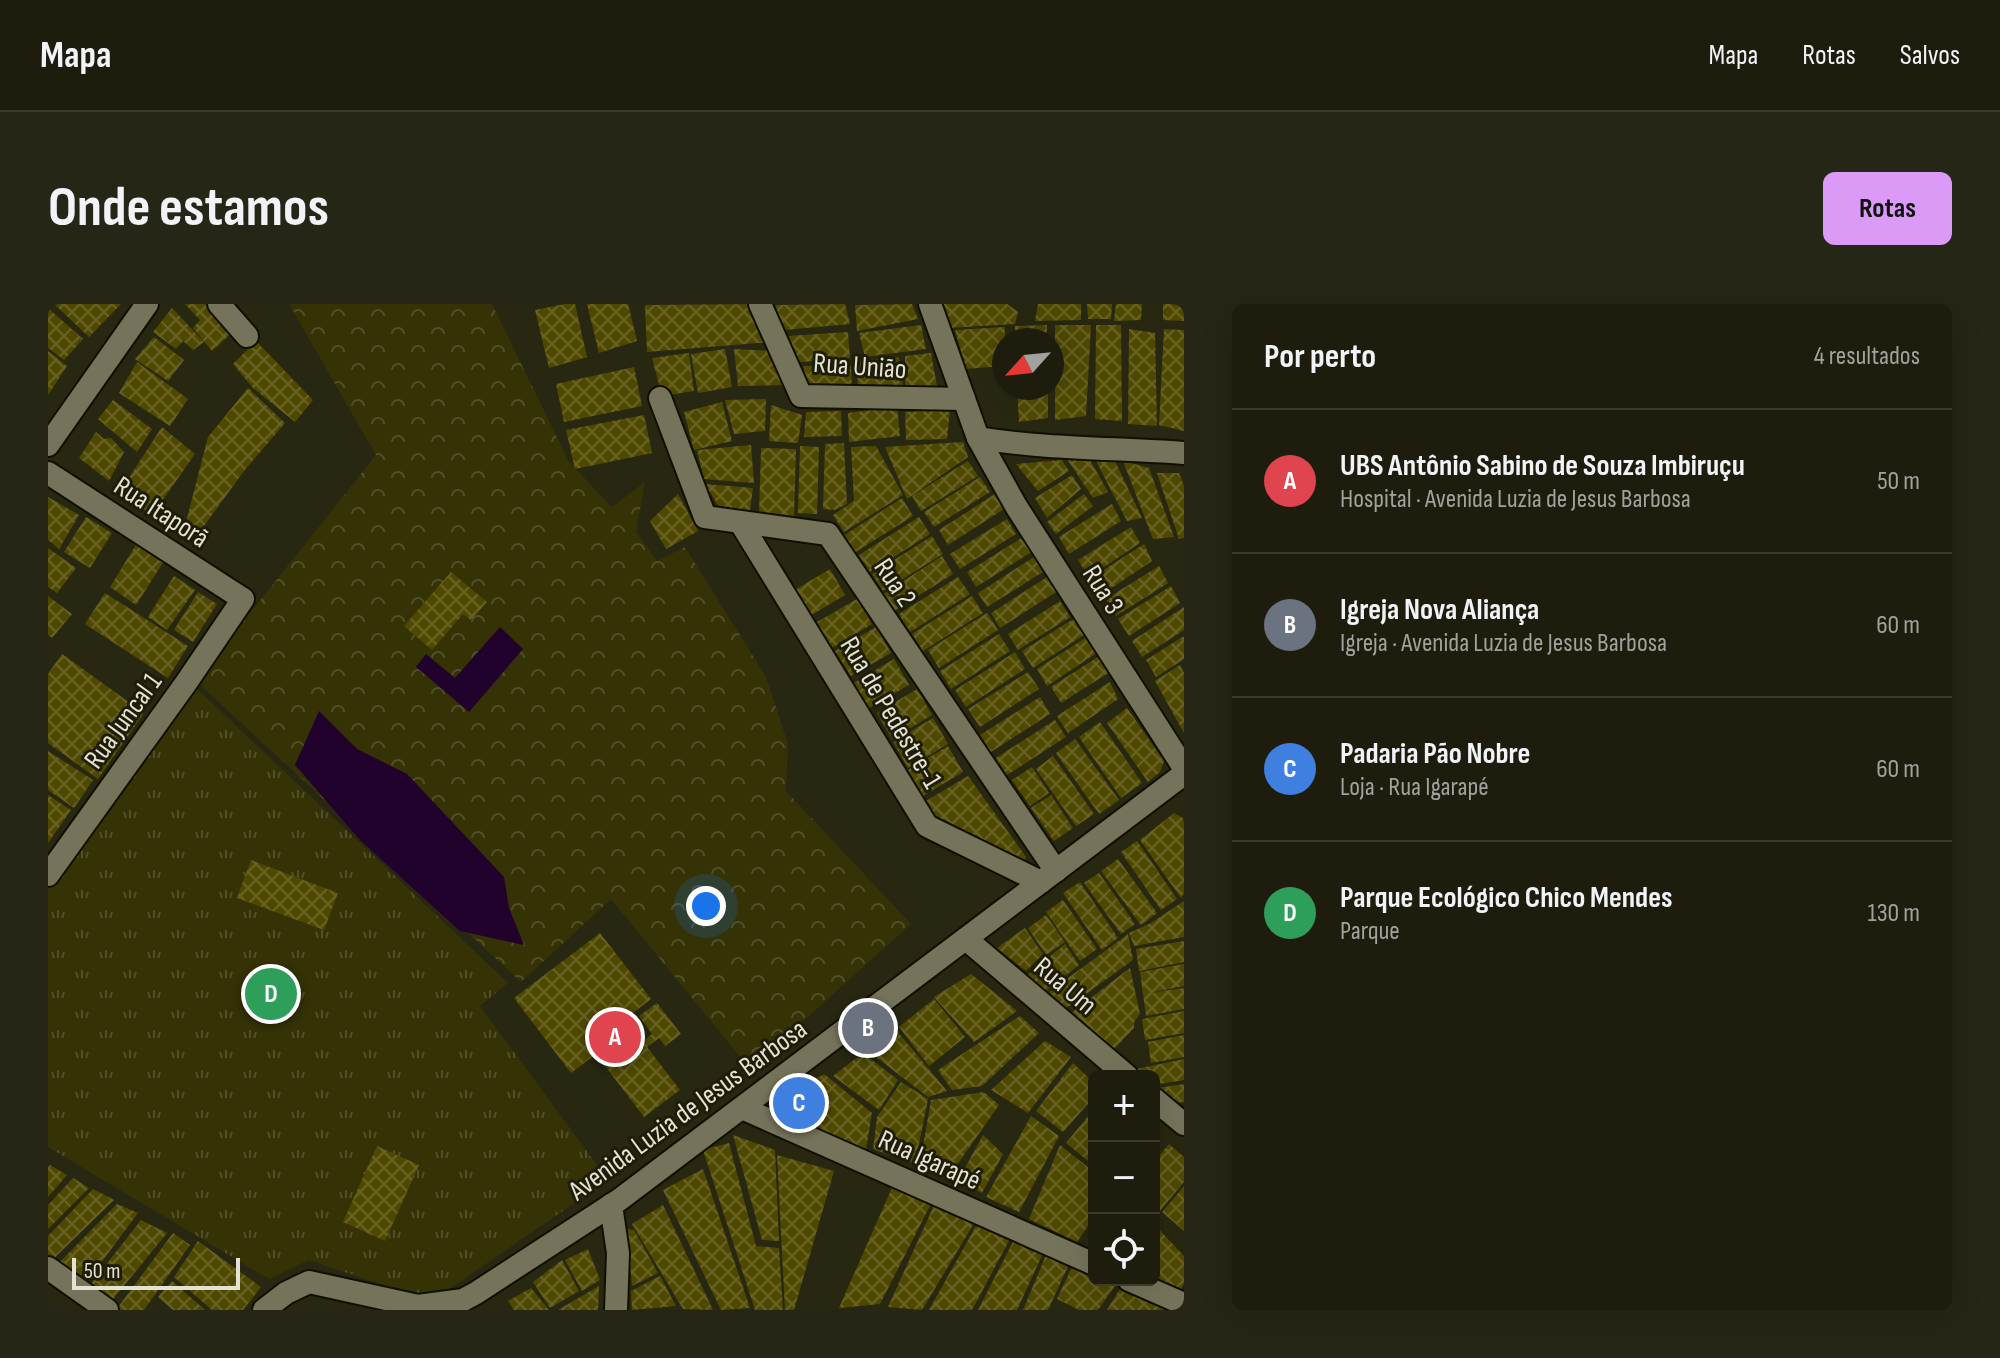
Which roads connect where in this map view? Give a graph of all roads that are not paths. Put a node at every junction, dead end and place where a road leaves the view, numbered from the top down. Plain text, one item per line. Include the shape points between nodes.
1 (147, 304) edge
2 (219, 304) edge
3 (760, 304) edge
4 (930, 304) edge
5 (247, 336) dead end
6 (660, 398) dead end
7 (964, 399) junction
8 (978, 438) junction
9 (48, 445) edge
10 (1184, 453) edge
11 (48, 473) edge
12 (740, 522) junction
13 (243, 599) joint
14 (1184, 771) edge
15 (48, 875) edge
16 (1048, 876) junction
17 (966, 939) junction
18 (1120, 1070) edge
19 (1160, 1104) edge
20 (742, 1108) junction
21 (1184, 1124) edge
22 (611, 1205) junction
23 (1088, 1261) edge
24 (48, 1268) edge
25 (1143, 1286) edge
26 (1184, 1304) edge
27 (107, 1310) edge
28 (264, 1310) edge
29 (616, 1310) edge

1 - 9 street
2 - 5 street
3 - 7 street, Rua União via 801,396
4 - 7 street, Rua 3
6 - 12 street, Rua 2 via 705,517
7 - 8 street, Rua 3
8 - 10 street via 1032,446
8 - 14 street, Rua 3
11 - 13 street, Rua Itaporã
12 - 16 street, Rua de Pedestre-1 via 927,826
12 - 16 street, Rua 2 via 828,534
13 - 15 street, Rua Juncal 1
14 - 16 street, Avenida Luzia de Jesus Barbosa
16 - 17 street, Avenida Luzia de Jesus Barbosa
17 - 18 street, Rua Um
17 - 20 street, Avenida Luzia de Jesus Barbosa
19 - 21 street
20 - 22 street, Avenida Luzia de Jesus Barbosa
20 - 23 street, Rua Igarapé
22 - 28 street, Avenida Luzia de Jesus Barbosa via 463,1300 418,1306 309,1282
22 - 29 street via 618,1253
24 - 27 street
25 - 26 street

